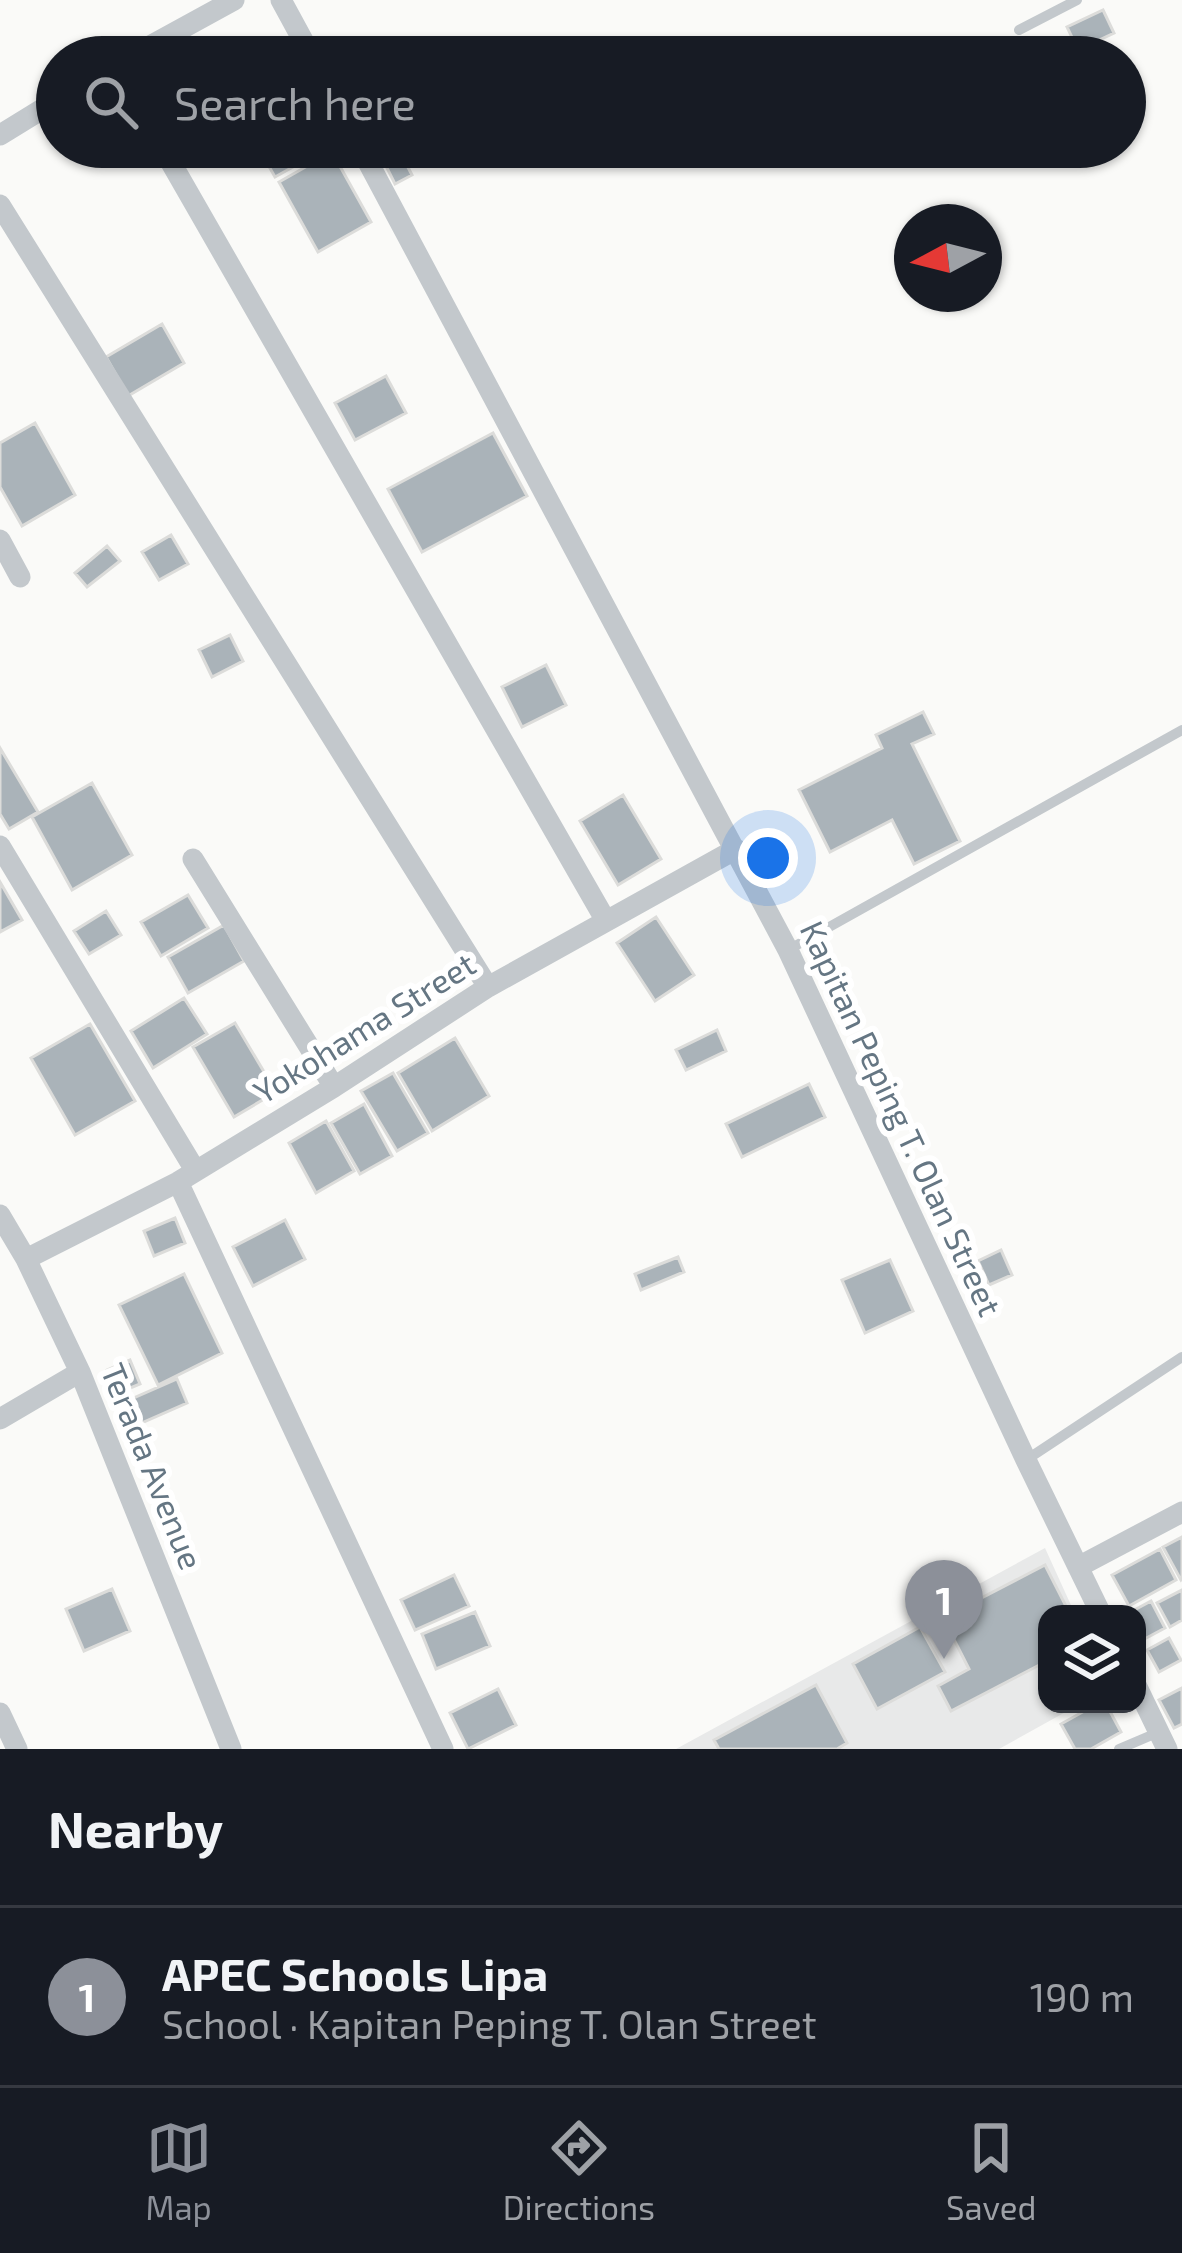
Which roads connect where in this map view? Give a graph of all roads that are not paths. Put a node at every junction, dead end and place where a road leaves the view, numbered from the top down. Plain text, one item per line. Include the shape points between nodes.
1 (234, 0) edge
2 (281, 0) edge
3 (1077, 0) edge
4 (1019, 30) dead end
5 (168, 36) edge
6 (301, 36) edge
7 (36, 113) edge
8 (0, 135) edge
9 (174, 168) edge
10 (371, 168) edge
11 (0, 205) edge
12 (0, 541) edge
13 (20, 577) dead end
14 (1182, 730) edge
15 (0, 846) edge
16 (736, 849) junction
17 (193, 859) dead end
18 (606, 921) junction
19 (788, 950) junction
20 (488, 987) junction
21 (334, 1087) junction
22 (186, 1176) junction
23 (0, 1215) edge
24 (26, 1259) junction
25 (1182, 1357) edge
26 (80, 1372) junction
27 (0, 1419) edge
28 (1026, 1460) junction
29 (1182, 1511) edge
30 (1078, 1567) junction
31 (1097, 1605) edge
32 (1146, 1706) edge
33 (0, 1714) edge
34 (1163, 1741) edge
35 (16, 1749) edge
36 (231, 1749) edge
37 (443, 1749) edge
38 (1119, 1749) edge

1 - 5 street
2 - 6 street
3 - 4 lane
7 - 8 street
9 - 18 street
10 - 16 street, Kapitan Peping T. Olan Street
11 - 20 street
12 - 13 street
14 - 19 lane
15 - 22 street
16 - 18 street, Yokohama Street
16 - 19 street, Kapitan Peping T. Olan Street
17 - 21 street
18 - 20 street, Yokohama Street
19 - 28 street, Kapitan Peping T. Olan Street
20 - 21 street, Yokohama Street
21 - 22 street, Yokohama Street
22 - 24 street, Yokohama Street
22 - 37 street
23 - 24 street, Terada Avenue
24 - 26 street, Terada Avenue
25 - 28 lane
26 - 27 street
26 - 36 street, Terada Avenue
28 - 30 street, Kapitan Peping T. Olan Street
29 - 30 street
30 - 31 street, Kapitan Peping T. Olan Street
32 - 34 street
33 - 35 street
34 - 38 lane

